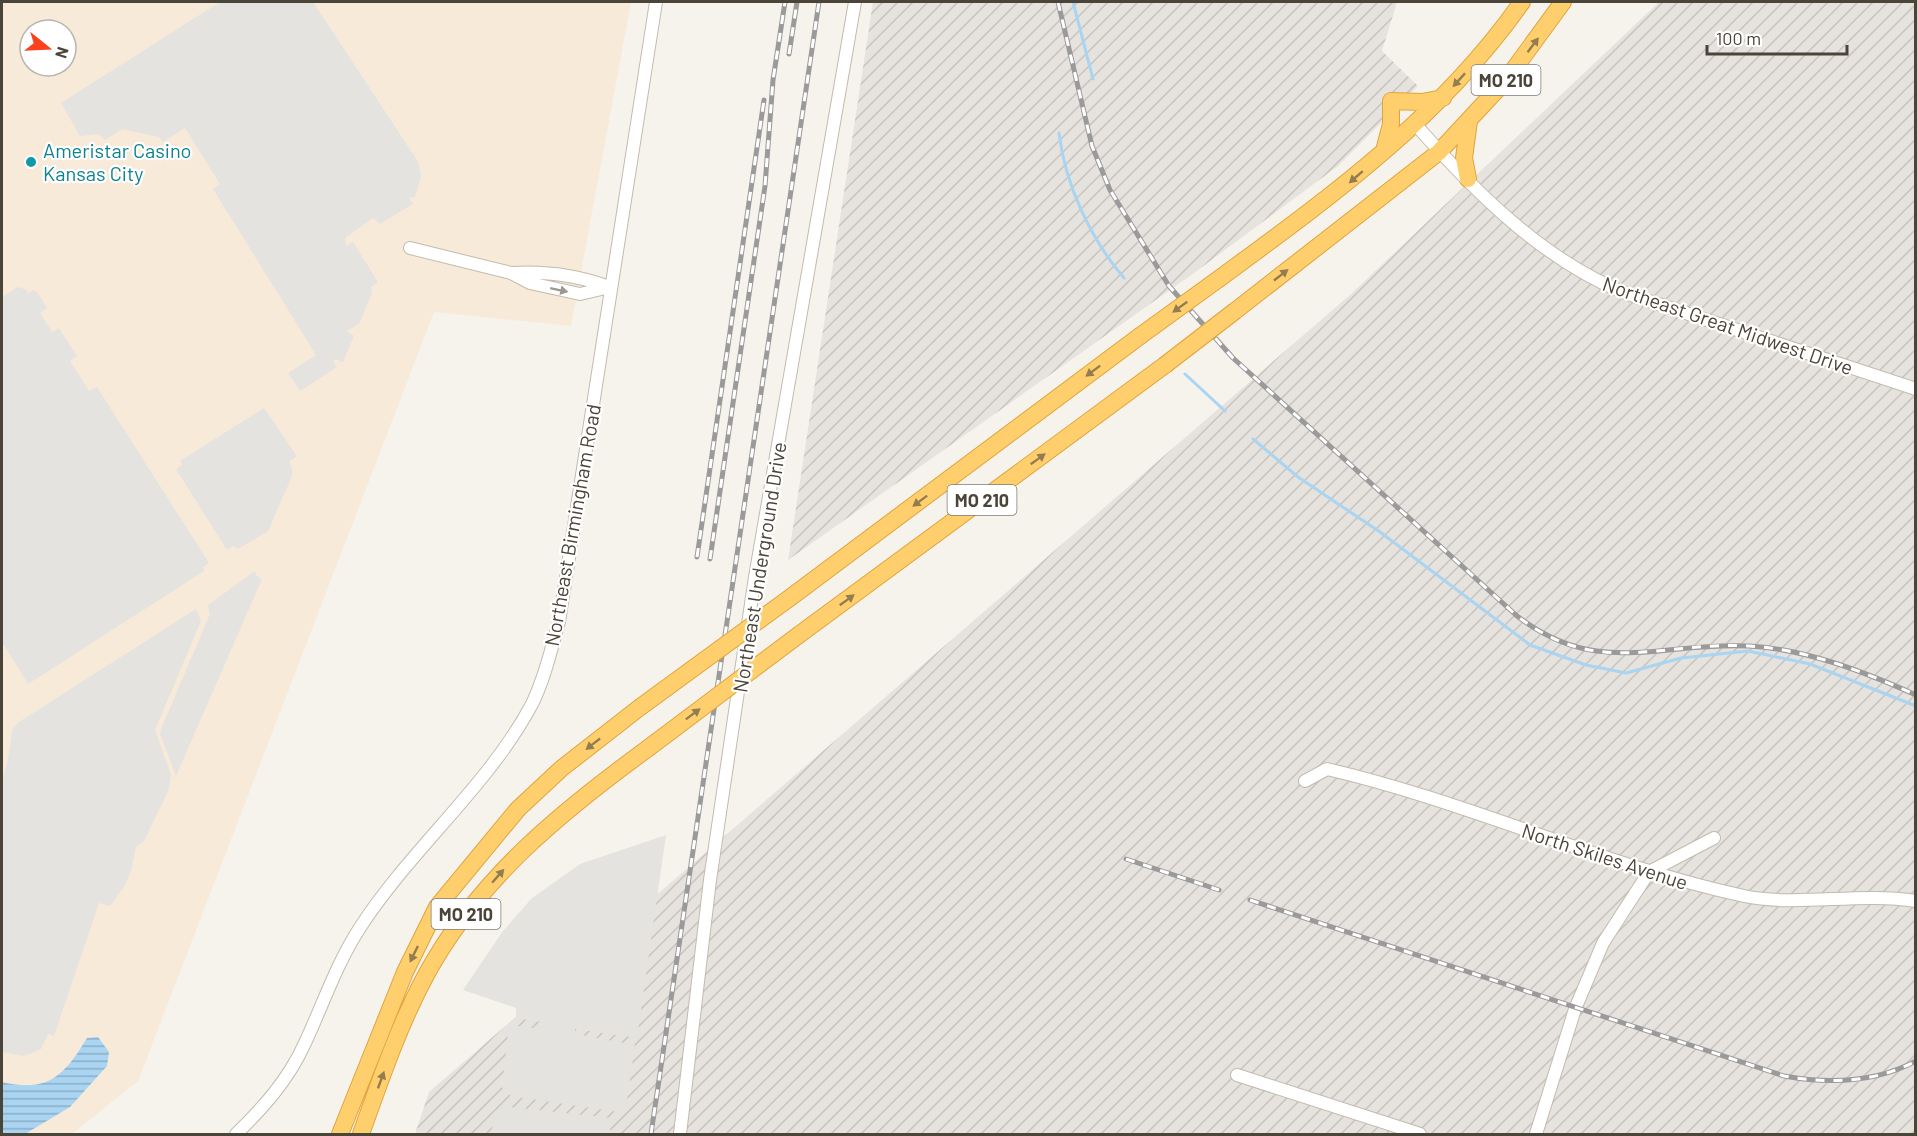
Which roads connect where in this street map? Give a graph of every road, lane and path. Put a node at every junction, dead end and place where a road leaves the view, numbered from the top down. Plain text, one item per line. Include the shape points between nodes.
1 (656, 2) edge
2 (855, 2) edge
3 (1522, 2) edge
4 (1563, 2) edge
5 (1443, 98) junction
6 (1469, 121) junction
7 (1416, 125) junction
8 (1439, 152) junction
9 (1383, 153) junction
10 (1468, 179) junction
11 (410, 248) dead end
12 (511, 273) junction
13 (610, 287) junction
14 (1916, 389) edge
15 (1305, 781) dead end
16 (1714, 838) dead end
17 (1649, 872) junction
18 (1916, 901) edge
19 (1238, 1075) dead end
20 (236, 1134) edge
21 (340, 1134) edge
22 (361, 1134) edge
23 (680, 1134) edge
24 (1420, 1134) edge
25 (1536, 1134) edge

1 - 13 street, Northeast Birmingham Road
2 - 23 street, Northeast Underground Drive via 755,577 710,880
3 -> 5 highway, MO 210
6 -> 4 highway, MO 210 via 1506,80
5 - 7 highway, MO 210
5 - 9 highway via 1422,102 1391,100 1390,132
6 - 8 highway, MO 210
6 - 10 highway via 1464,158
7 - 8 street, Northeast Great Midwest Drive
7 - 9 highway, MO 210
8 - 10 street, Northeast Great Midwest Drive
22 -> 8 highway, MO 210, bridge via 389,1055 427,974 468,910 519,851 574,802 1165,365
9 -> 21 highway, MO 210, bridge via 1348,184 639,708 562,768 518,809 437,907 405,972
10 - 14 street, Northeast Great Midwest Drive via 1539,246 1605,285
11 - 12 street
12 - 13 street via 579,276
12 -> 13 street via 530,284 580,294
13 - 20 street, Northeast Birmingham Road via 559,622 532,703 487,772 402,867 359,928 284,1081
15 - 17 street, North Skiles Avenue via 1327,769 1382,782
16 - 17 street
17 - 18 street, North Skiles Avenue via 1748,896
17 - 25 street via 1595,962 1575,1009
19 - 24 street

